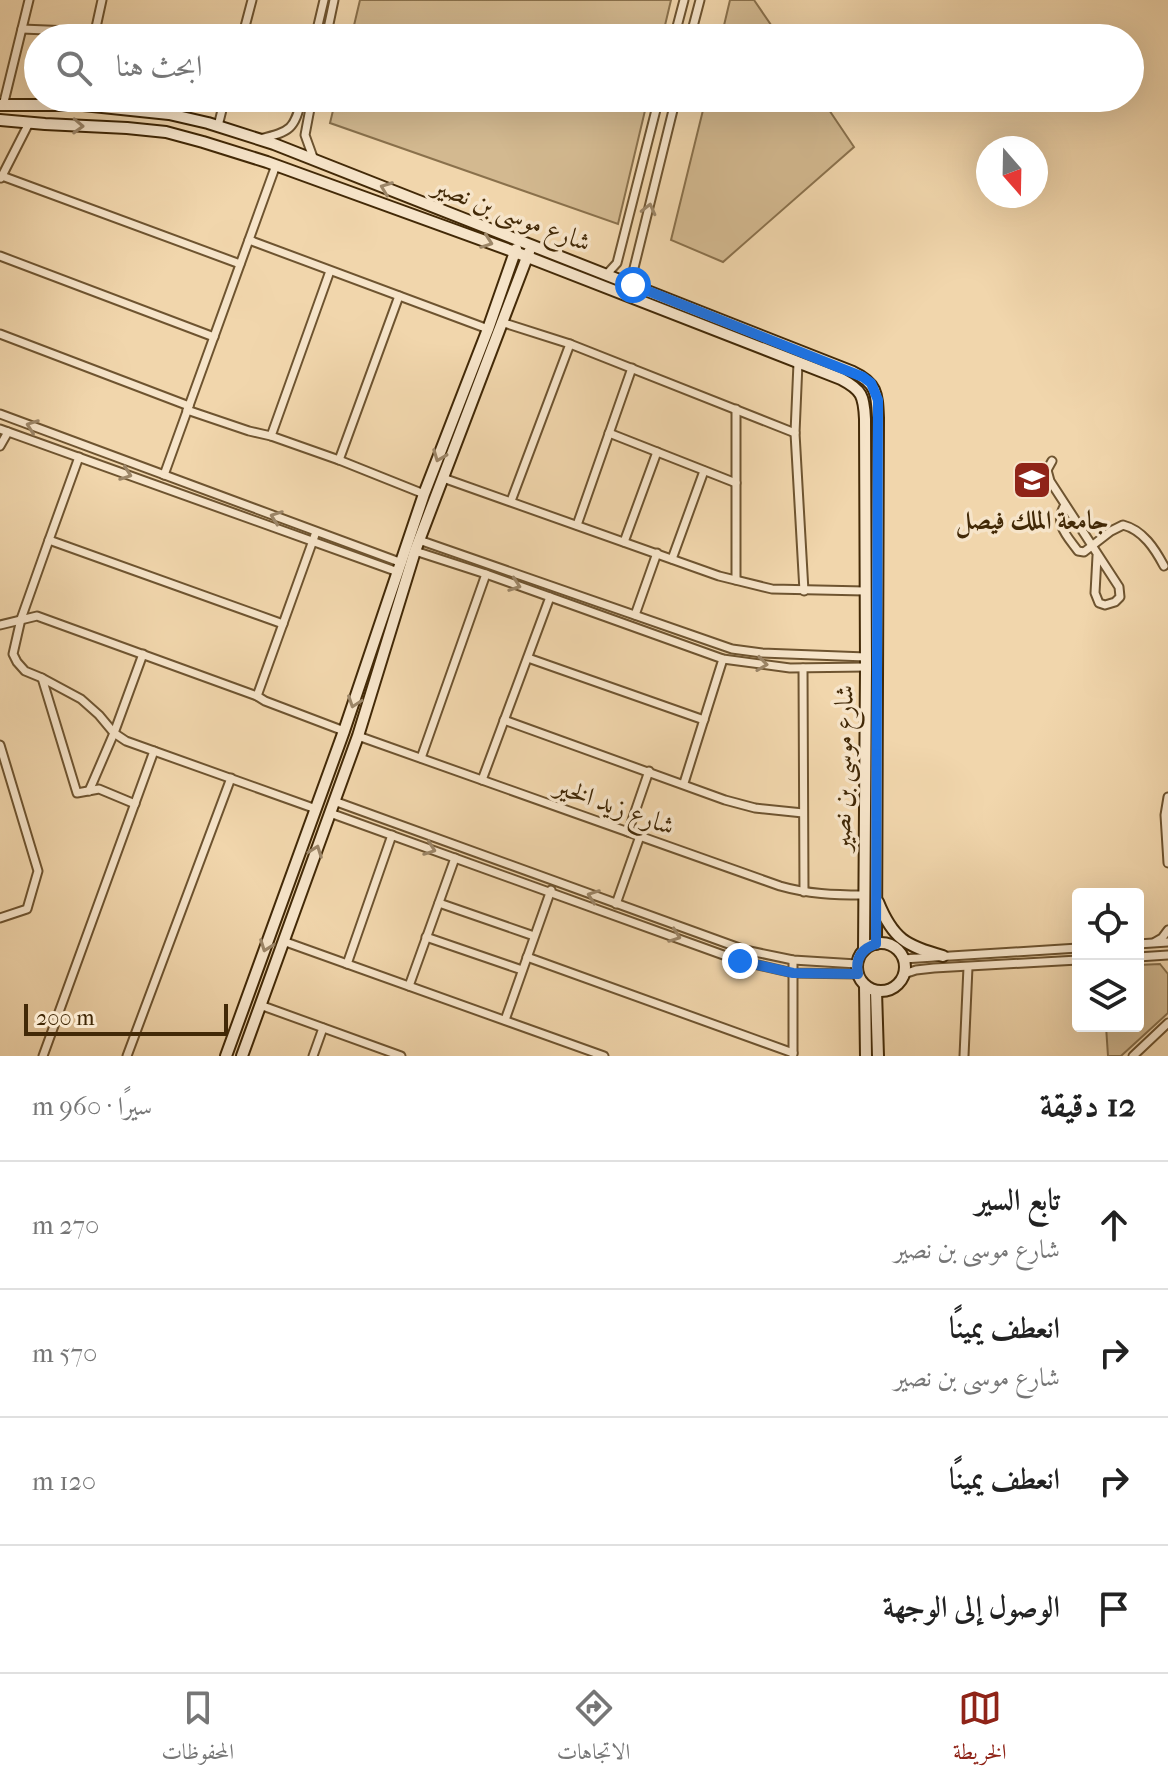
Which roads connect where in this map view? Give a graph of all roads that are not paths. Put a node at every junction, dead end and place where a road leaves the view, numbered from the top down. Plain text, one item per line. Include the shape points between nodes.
1 (29, 0) edge
2 (102, 0) edge
3 (252, 0) edge
4 (324, 0) edge
5 (334, 0) edge
6 (684, 0) edge
7 (700, 0) edge
8 (97, 24) edge
9 (246, 24) edge
10 (318, 24) edge
11 (329, 24) edge
12 (678, 24) edge
13 (694, 24) edge
14 (22, 29) joint
15 (2, 105) edge
16 (24, 105) edge
17 (149, 112) edge
18 (222, 112) edge
19 (299, 112) edge
20 (309, 112) edge
21 (655, 112) edge
22 (673, 112) edge
23 (0, 120) edge
24 (29, 123) junction
25 (218, 126) junction
26 (259, 140) junction
27 (314, 160) junction
28 (276, 165) junction
29 (1, 179) edge
30 (249, 240) junction
31 (517, 246) junction
32 (529, 251) junction
33 (0, 256) edge
34 (240, 264) junction
35 (330, 271) junction
36 (606, 275) junction
37 (633, 285) junction
38 (399, 296) junction
39 (501, 322) junction
40 (488, 329) junction
41 (0, 334) edge
42 (214, 337) junction
43 (570, 344) junction
44 (798, 363) junction
45 (632, 368) junction
46 (188, 408) junction
47 (736, 409) junction
48 (0, 414) edge
49 (4, 431) edge
50 (609, 433) junction
51 (795, 433) junction
52 (271, 436) junction
53 (0, 446) edge
54 (657, 452) junction
55 (79, 457) junction
56 (339, 460) junction
57 (1052, 461) dead end
58 (704, 471) junction
59 (164, 475) junction
60 (443, 478) junction
61 (736, 483) junction
62 (424, 494) junction
63 (511, 501) junction
64 (1065, 505) junction
65 (577, 525) junction
66 (316, 532) junction
67 (49, 540) junction
68 (312, 542) junction
69 (624, 542) junction
70 (417, 546) junction
71 (1091, 546) junction
72 (657, 553) junction
73 (1097, 556) junction
74 (672, 559) junction
75 (1164, 566) dead end
76 (400, 567) junction
77 (486, 574) junction
78 (736, 580) junction
79 (804, 591) junction
80 (865, 591) junction
81 (550, 597) junction
82 (635, 615) junction
83 (21, 619) junction
84 (655, 623) junction
85 (283, 624) junction
86 (0, 625) edge
87 (652, 633) junction
88 (143, 654) junction
89 (528, 658) junction
90 (723, 659) junction
91 (866, 662) junction
92 (803, 668) junction
93 (42, 678) junction
94 (257, 696) junction
95 (504, 720) junction
96 (704, 720) junction
97 (344, 731) junction
98 (114, 733) junction
99 (358, 736) junction
100 (0, 745) edge
101 (154, 751) junction
102 (421, 758) junction
103 (649, 771) junction
104 (231, 778) junction
105 (482, 780) junction
106 (684, 783) junction
107 (89, 791) junction
108 (1168, 797) edge
109 (334, 801) junction
110 (135, 804) junction
111 (316, 809) junction
112 (330, 813) junction
113 (803, 813) junction
114 (628, 832) junction
115 (392, 835) junction
116 (640, 836) junction
117 (455, 858) junction
118 (1168, 863) edge
119 (554, 881) junction
120 (550, 892) junction
121 (804, 892) junction
122 (863, 895) junction
123 (876, 896) junction
124 (439, 903) junction
125 (616, 904) junction
126 (0, 918) edge
127 (1168, 930) edge
128 (534, 936) junction
129 (426, 937) junction
130 (283, 941) junction
131 (1168, 942) edge
132 (1152, 943) junction
133 (876, 944) junction
134 (1144, 944) edge
135 (1072, 948) edge
136 (864, 950) junction
137 (1168, 955) edge
138 (943, 956) junction
139 (527, 957) junction
140 (1144, 957) edge
141 (903, 959) junction
142 (793, 960) junction
143 (1072, 960) edge
144 (347, 964) junction
145 (968, 967) junction
146 (857, 969) junction
147 (522, 970) junction
148 (793, 973) junction
149 (904, 974) junction
150 (409, 986) junction
151 (865, 986) junction
152 (876, 991) junction
153 (260, 1005) junction
154 (505, 1020) junction
155 (1168, 1023) edge
156 (323, 1028) junction
157 (574, 1045) junction
158 (793, 1054) edge
159 (1136, 1055) edge
160 (43, 1056) edge
161 (127, 1056) edge
162 (226, 1056) edge
163 (242, 1056) edge
164 (313, 1056) edge
165 (401, 1056) edge
166 (570, 1056) edge
167 (604, 1056) edge
168 (866, 1056) edge
169 (878, 1056) edge
170 (964, 1056) edge

1 - 14 street
2 - 8 street
3 - 9 street
4 - 10 street
5 - 11 street
6 - 12 street
7 - 13 street
14 - 15 street
15 - 16 street, شارع موسى بن نصير
17 - 25 street, شارع موسى بن نصير
18 - 25 street
19 - 26 street via 282,134
20 - 27 street via 305,135
21 - 36 street via 617,263
37 -> 22 street
23 - 24 street, شارع موسى بن نصير
24 -> 28 street, شارع موسى بن نصير via 166,132
24 - 29 street
25 - 26 street, شارع موسى بن نصير
26 - 27 street, شارع موسى بن نصير
31 -> 27 street, شارع موسى بن نصير
28 - 30 street
28 -> 31 street, شارع موسى بن نصير
29 - 34 street
30 - 34 street
30 - 35 street
31 - 32 street, شارع موسى بن نصير
31 - 40 street
32 - 36 street, شارع موسى بن نصير
32 - 39 street
32 - 44 street, شارع موسى بن نصير
33 - 42 street
34 - 42 street
35 - 38 street
35 - 52 street
36 - 37 street, شارع موسى بن نصير
37 - 123 street, شارع موسى بن نصير via 853,372 876,391
38 - 40 street
38 - 56 street
39 - 43 street
39 - 60 street
40 -> 62 street
41 - 46 street
42 - 46 street
43 - 45 street
43 - 63 street
44 - 51 street
44 - 80 street, شارع موسى بن نصير via 853,385 862,395
45 - 47 street
45 - 50 street
46 - 52 street
46 - 59 street
47 - 51 street
47 - 61 street
59 -> 48 street
49 - 53 street
49 - 55 street
50 - 54 street
50 - 65 street
51 - 79 street
52 - 56 street
54 - 58 street
54 - 69 street
55 - 67 street
55 -> 68 street
56 - 62 street
57 - 64 street via 1047,474
58 - 61 street
58 - 74 street
66 -> 59 street
60 - 63 street
60 - 70 street
61 - 78 street
62 - 76 street
63 - 65 street
64 - 71 street
64 - 71 street via 1060,525 1078,551
65 - 69 street
66 - 68 street
66 - 76 street
67 - 83 street
67 - 85 street
68 - 76 street
68 - 85 street
69 - 72 street
70 - 77 street
70 - 82 street
70 - 99 street
71 - 73 street
71 - 75 street via 1123,525 1134,528
72 - 74 street
72 - 82 street
73 - 73 street via 1119,587 1120,597 1105,605 1095,593
74 - 78 street
76 -> 97 street
77 -> 81 street
77 - 102 street
78 - 79 street
79 - 80 street
80 - 91 street, شارع موسى بن نصير
81 - 87 street
81 - 89 street
82 - 84 street
83 - 86 street
83 - 88 street via 37,616
83 - 93 street via 13,654 25,671
84 - 87 street
84 - 91 street via 732,649
85 - 94 street
87 - 90 street
88 - 94 street
88 - 98 street
89 - 95 street
89 - 96 street
90 -> 92 street
90 - 96 street
91 - 92 street
91 - 122 street, شارع موسى بن نصير
92 - 113 street
93 - 98 street via 81,699
93 - 107 street via 77,793
94 - 97 street
95 - 103 street
95 - 105 street
96 - 106 street
97 - 111 street
98 - 101 street
98 - 107 street
99 - 102 street, شارع زيد الخير
99 - 109 street
100 - 126 street via 38,871 27,909
101 - 104 street
101 - 110 street
102 - 105 street, شارع زيد الخير
103 - 106 street
103 - 114 street
104 - 111 street
104 - 161 street
105 - 114 street, شارع زيد الخير
106 - 113 street via 755,808
107 - 110 street via 99,789
108 - 118 street
109 - 112 street
109 - 119 street
110 - 160 street
111 -> 162 street
112 - 115 street
130 -> 112 street
113 - 121 street
114 - 116 street, شارع زيد الخير
115 -> 117 street
115 - 144 street
116 - 121 street, شارع زيد الخير
116 - 125 street
117 - 120 street
117 - 124 street
119 - 120 street
125 -> 119 street
120 - 128 street
120 -> 148 street via 740,961
121 - 122 street, شارع زيد الخير
122 - 136 street, شارع موسى بن نصير
123 - 133 street, شارع موسى بن نصير
123 - 138 street via 903,942
124 - 128 street
124 - 129 street
125 - 142 street via 745,950
127 - 132 street
128 - 139 street
129 - 147 street
129 - 150 street
130 - 144 street
130 - 153 street
131 - 132 street
132 - 134 street
133 - 136 street
133 - 141 street via 894,947
135 - 138 street
136 - 146 street
137 - 140 street
138 - 141 street
139 - 147 street
139 - 158 street
141 - 149 street
142 - 146 street
142 - 148 street
143 - 145 street
144 - 150 street
145 - 149 street
145 - 170 street
146 - 148 street
146 - 151 street
147 - 154 street
148 - 158 street
149 - 152 street via 895,987
150 - 154 street
151 - 152 street
151 - 168 street
152 - 169 street
153 - 156 street
153 - 163 street
154 - 157 street
155 - 159 street
156 - 164 street
156 - 165 street
157 - 166 street
157 - 167 street

